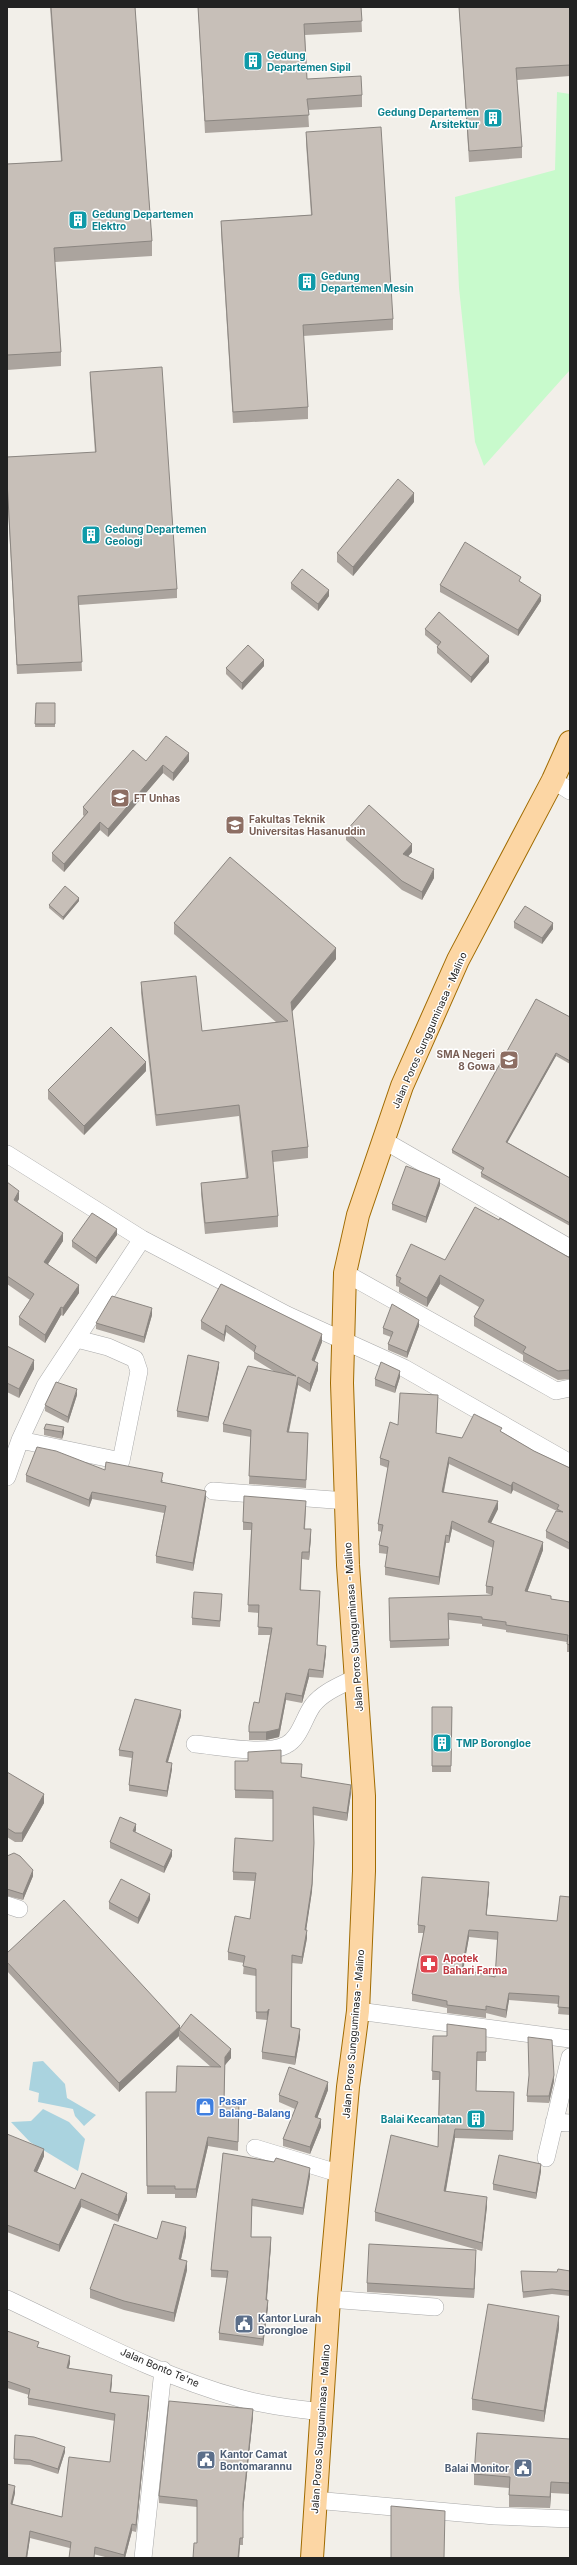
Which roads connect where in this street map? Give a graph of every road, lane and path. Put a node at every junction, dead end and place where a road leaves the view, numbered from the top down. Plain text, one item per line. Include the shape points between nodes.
1 (570, 742) edge
2 (561, 786) edge
3 (383, 1140) junction
4 (7, 1154) edge
5 (142, 1238) junction
6 (570, 1248) edge
7 (346, 1273) junction
8 (77, 1339) junction
9 (342, 1339) junction
10 (570, 1388) edge
11 (20, 1440) junction
12 (570, 1463) edge
13 (7, 1477) edge
14 (213, 1491) dead end
15 (346, 1501) junction
16 (357, 1677) junction
17 (195, 1744) dead end
18 (358, 2010) junction
19 (570, 2039) edge
20 (570, 2057) edge
21 (562, 2123) edge
22 (256, 2148) dead end
23 (546, 2158) dead end
24 (341, 2174) junction
25 (7, 2299) edge
26 (329, 2299) junction
27 (435, 2307) dead end
28 (163, 2370) junction
29 (320, 2412) junction
30 (314, 2500) junction
31 (570, 2519) edge
32 (143, 2558) edge
33 (312, 2558) edge

1 - 2 main road, Jalan Poros Sungguminasa - Malino
2 - 3 main road, Jalan Poros Sungguminasa - Malino via 458,960 402,1086
3 - 6 street
3 - 7 main road, Jalan Poros Sungguminasa - Malino via 358,1215
4 - 5 street
5 - 8 street
5 - 9 street via 287,1315
7 - 9 main road, Jalan Poros Sungguminasa - Malino
7 - 10 street via 556,1391
8 - 11 street via 45,1386
8 - 11 street via 108,1346 135,1359 139,1371 121,1462
9 - 12 street via 404,1368
9 - 15 main road, Jalan Poros Sungguminasa - Malino
11 - 13 street
14 - 15 street
15 - 16 main road, Jalan Poros Sungguminasa - Malino
16 - 17 street via 325,1694 313,1705 295,1737 287,1745 266,1750
16 - 18 main road, Jalan Poros Sungguminasa - Malino via 364,1796 362,1940
18 - 19 street
18 - 24 main road, Jalan Poros Sungguminasa - Malino via 348,2087
20 - 21 street
21 - 23 street
22 - 24 street
24 - 26 main road, Jalan Poros Sungguminasa - Malino
25 - 28 street, Jalan Bonto Te'ne
26 - 27 street
26 - 29 main road, Jalan Poros Sungguminasa - Malino
28 - 29 street, Jalan Bonto Te'ne via 238,2398
28 - 32 street
29 - 30 main road, Jalan Poros Sungguminasa - Malino
30 - 31 street via 495,2516
30 - 33 main road, Jalan Poros Sungguminasa - Malino

